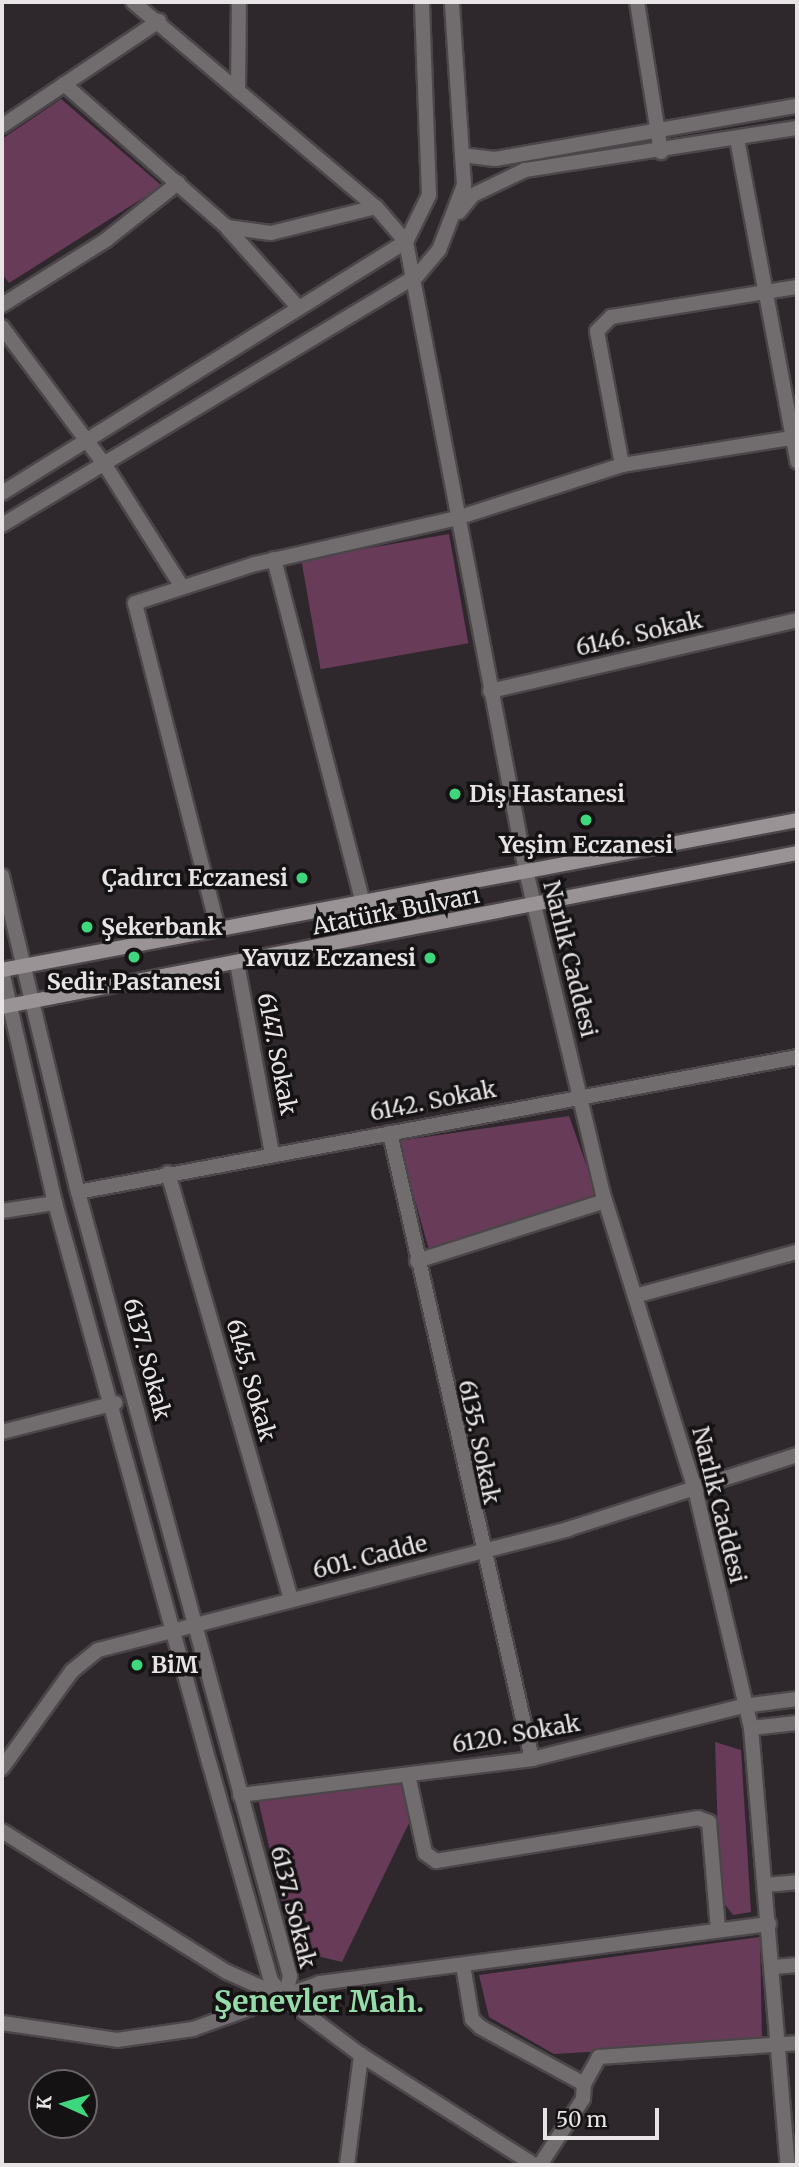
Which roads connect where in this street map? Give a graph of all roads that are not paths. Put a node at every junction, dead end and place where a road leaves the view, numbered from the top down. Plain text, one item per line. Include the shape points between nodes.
1 (133, 2) edge
2 (239, 2) edge
3 (422, 2) edge
4 (452, 2) edge
5 (637, 2) edge
6 (159, 20) junction
7 (64, 84) junction
8 (237, 91) junction
9 (797, 106) edge
10 (2, 126) edge
11 (797, 128) edge
12 (657, 129) junction
13 (737, 139) junction
14 (661, 152) junction
15 (462, 155) junction
16 (178, 183) junction
17 (376, 207) junction
18 (454, 219) junction
19 (227, 228) junction
20 (407, 242) junction
21 (417, 276) junction
22 (797, 287) edge
23 (762, 296) junction
24 (2, 305) edge
25 (299, 308) junction
26 (2, 327) edge
27 (791, 438) junction
28 (83, 441) junction
29 (797, 461) edge
30 (622, 465) junction
31 (105, 466) junction
32 (2, 493) edge
33 (457, 518) junction
34 (2, 525) edge
35 (274, 559) junction
36 (181, 587) junction
37 (797, 620) edge
38 (490, 691) junction
39 (797, 820) edge
40 (797, 853) edge
41 (526, 872) junction
42 (2, 876) edge
43 (363, 902) junction
44 (534, 908) junction
45 (218, 929) junction
46 (237, 963) junction
47 (26, 966) junction
48 (2, 971) edge
49 (31, 1002) junction
50 (4, 1007) edge
51 (797, 1057) edge
52 (580, 1095) junction
53 (390, 1133) junction
54 (272, 1153) junction
55 (168, 1173) junction
56 (78, 1192) junction
57 (605, 1201) junction
58 (55, 1203) junction
59 (2, 1210) edge
60 (797, 1252) edge
61 (417, 1261) junction
62 (635, 1296) junction
63 (115, 1403) junction
64 (2, 1432) edge
65 (797, 1455) edge
66 (695, 1489) junction
67 (480, 1552) junction
68 (291, 1600) junction
69 (195, 1625) junction
70 (174, 1630) junction
71 (797, 1699) edge
72 (743, 1706) junction
73 (797, 1723) edge
74 (751, 1728) junction
75 (532, 1759) junction
76 (2, 1768) edge
77 (408, 1775) junction
78 (240, 1795) junction
79 (2, 1831) edge
80 (797, 1882) edge
81 (765, 1885) junction
82 (769, 1924) junction
83 (718, 1930) junction
84 (463, 1965) junction
85 (797, 1965) edge
86 (774, 1967) junction
87 (285, 1998) junction
88 (2, 2023) edge
89 (797, 2043) edge
90 (779, 2044) junction
91 (361, 2055) junction
92 (584, 2084) junction
93 (347, 2165) edge
94 (534, 2165) edge
95 (540, 2165) edge
96 (788, 2165) edge

1 - 6 street
2 - 8 street
3 - 20 street via 429,195
4 - 15 street
5 - 12 street
6 - 7 street
6 - 8 street
7 - 10 street
7 - 16 street
8 - 17 street
9 - 12 street
11 - 13 street
12 - 14 street
12 - 15 street via 495,159
13 - 14 street
13 - 23 street
14 - 18 street via 525,170 473,195
15 - 18 street via 464,185
16 - 19 street
16 - 24 street via 106,240
17 - 19 street via 271,233
17 - 20 street
18 - 21 street
19 - 25 street
20 - 21 street, Narlık Caddesi
20 - 25 street
21 - 31 street
21 - 33 street, Narlık Caddesi
22 - 23 street
23 - 27 street
23 - 30 street via 611,317 597,331
25 - 28 street
26 - 28 street
27 - 29 street
27 - 30 street
28 - 31 street
28 - 32 street
30 - 33 street
31 - 34 street
31 - 36 street
33 - 35 street
33 - 38 street, Narlık Caddesi
35 - 36 street
35 - 43 street
36 - 45 street via 135,603
37 - 38 street, 6146. Sokak
38 - 41 street, Narlık Caddesi
39 - 41 main road, Atatürk Bulvarı
40 - 44 main road, Atatürk Bulvarı
41 - 43 main road, Atatürk Bulvarı
41 - 44 street, Narlık Caddesi
42 - 47 street, 6137. Sokak
43 - 45 main road, Atatürk Bulvarı
44 - 46 main road, Atatürk Bulvarı
44 - 52 street, Narlık Caddesi
45 - 47 main road, Atatürk Bulvarı
46 - 49 main road, Atatürk Bulvarı
46 - 54 street, 6147. Sokak
47 - 48 main road, Atatürk Bulvarı
47 - 49 street, 6137. Sokak
48 - 50 street, 6137. Sokak
49 - 50 main road, Atatürk Bulvarı
49 - 56 street, 6137. Sokak
50 - 58 street, 6137. Sokak
51 - 52 street, 6142. Sokak
52 - 53 street, 6142. Sokak
52 - 57 street, Narlık Caddesi
53 - 54 street, 6142. Sokak
53 - 61 street, 6135. Sokak
54 - 55 street, 6142. Sokak
55 - 56 street, 6142. Sokak
55 - 68 street, 6145. Sokak
56 - 69 street, 6137. Sokak
57 - 61 street
57 - 62 street, Narlık Caddesi
58 - 59 street
58 - 63 street, 6137. Sokak
60 - 62 street
61 - 67 street, 6135. Sokak
62 - 66 street, Narlık Caddesi
63 - 64 street
63 - 70 street, 6137. Sokak
65 - 66 street, 601. Cadde
66 - 67 street, 601. Cadde
66 - 72 street, Narlık Caddesi
67 - 68 street, 601. Cadde
67 - 75 street, 6135. Sokak
68 - 69 street, 601. Cadde
69 - 70 street, 601. Cadde
69 - 78 street, 6137. Sokak
70 - 76 street, 601. Cadde via 98,1650 72,1671
70 - 87 street, 6137. Sokak via 271,1981
71 - 72 street, 6120. Sokak
72 - 74 street, Narlık Caddesi
72 - 75 street, 6120. Sokak
73 - 74 street
74 - 81 street, Narlık Caddesi
75 - 77 street, 6120. Sokak
77 - 78 street, 6120. Sokak
77 - 83 street via 425,1853 436,1861 698,1818 709,1822
78 - 87 street, 6137. Sokak via 290,1976
79 - 87 street via 227,1972
80 - 81 street
81 - 82 street, Narlık Caddesi
82 - 83 street
82 - 86 street, Narlık Caddesi
83 - 84 street
84 - 87 street via 320,1983
84 - 92 street via 472,2019 480,2028
85 - 86 street
86 - 90 street, Narlık Caddesi
87 - 88 street via 193,2029 117,2040
87 - 91 street
89 - 90 street
90 - 92 street via 599,2057
90 - 96 street, Narlık Caddesi
91 - 93 street
91 - 94 street
92 - 95 street via 583,2099

